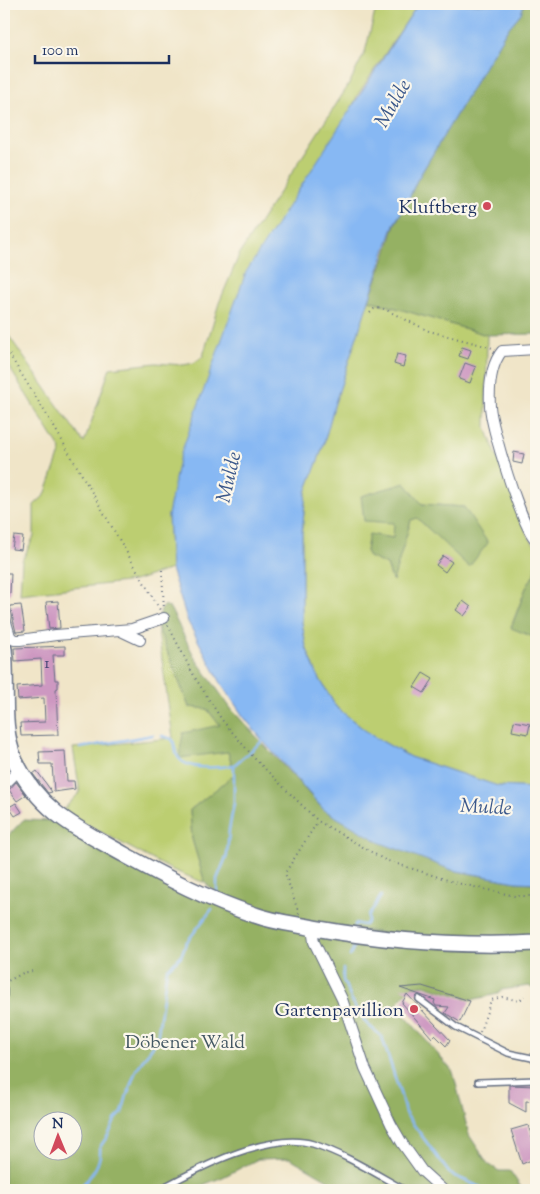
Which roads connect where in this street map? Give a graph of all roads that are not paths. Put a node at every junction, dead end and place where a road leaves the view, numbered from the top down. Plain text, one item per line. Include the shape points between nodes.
1 (536, 349) edge
2 (536, 540) edge
3 (4, 615) edge
4 (164, 618) road end
5 (121, 631) junction
6 (140, 640) dead end
7 (4, 649) edge
8 (4, 670) edge
9 (7, 754) edge
10 (20, 770) junction
11 (4, 785) edge
12 (312, 928) junction
13 (536, 943) edge
14 (4, 990) edge
15 (4, 995) edge
16 (419, 999) dead end
17 (536, 1062) edge
18 (536, 1080) edge
19 (478, 1082) dead end
20 (158, 1190) edge
21 (405, 1190) edge
22 (443, 1190) edge

1 - 2 street via 502,352 497,358 491,379 490,408 524,521
3 - 5 street via 14,640
4 - 5 street
5 - 6 street
7 - 8 main road
8 - 9 main road
9 - 10 main road
10 - 11 street
10 - 12 main road via 46,806 94,838 212,899 256,916
12 - 13 main road via 438,943
12 - 22 street via 314,942 342,999 365,1068 391,1124 422,1171
14 - 15 lane
16 - 17 lane via 456,1028 508,1053 532,1058
18 - 19 lane
20 - 21 lane via 234,1153 291,1141 333,1152

